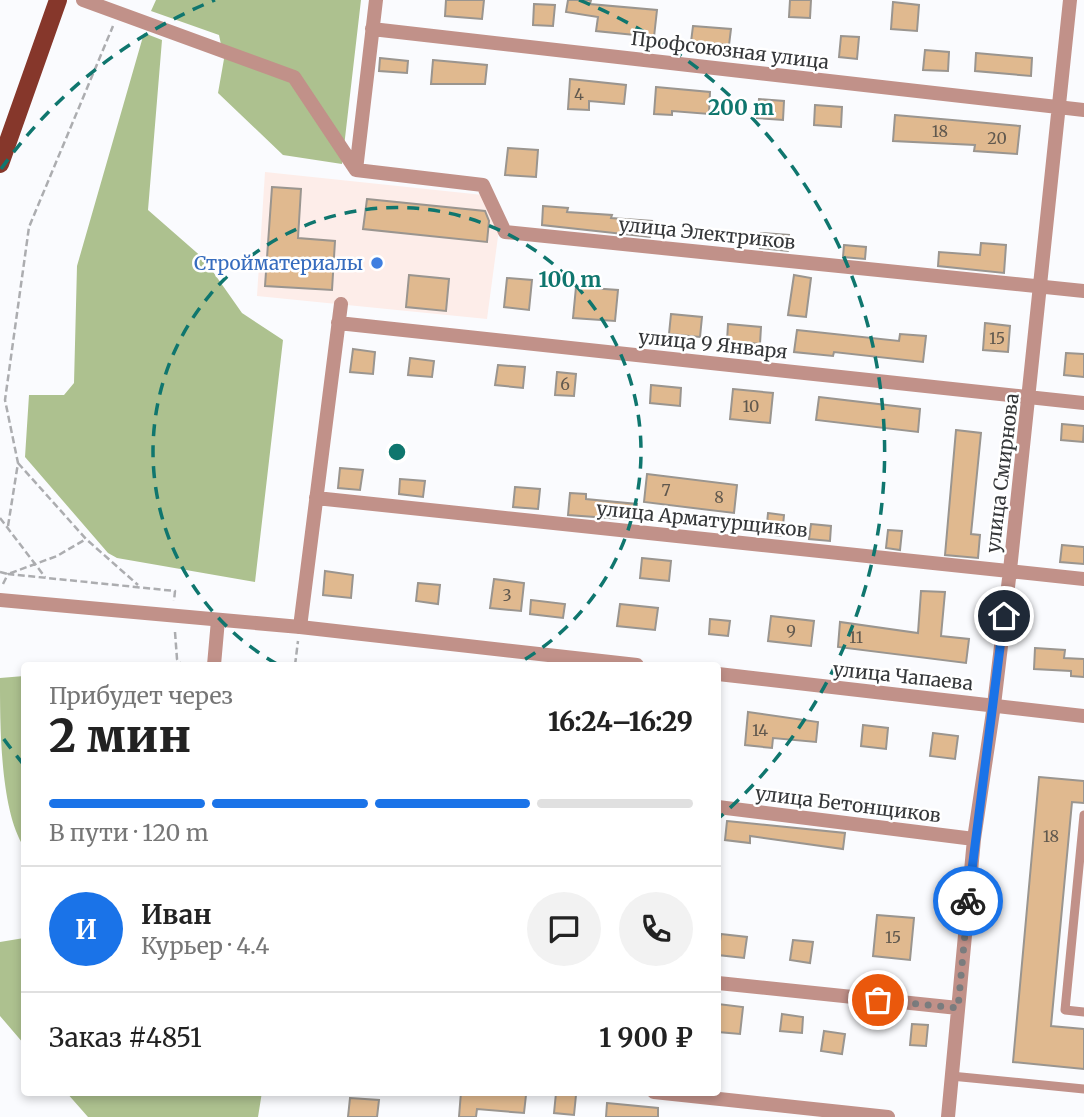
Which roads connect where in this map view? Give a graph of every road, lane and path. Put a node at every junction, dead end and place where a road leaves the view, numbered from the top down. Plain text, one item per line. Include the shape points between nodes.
1 (58, 0) edge
2 (83, 0) edge
3 (376, 0) edge
4 (1070, 0) edge
5 (119, 13) junction
6 (372, 29) junction
7 (1058, 107) junction
8 (1084, 110) edge
9 (0, 164) edge
10 (356, 170) junction
11 (1042, 286) junction
12 (1084, 291) edge
13 (341, 304) dead end
14 (338, 323) junction
15 (1030, 397) junction
16 (1084, 403) edge
17 (18, 463) junction
18 (316, 498) junction
19 (0, 518) edge
20 (8, 527) junction
21 (86, 539) junction
22 (36, 563) junction
23 (1010, 570) junction
24 (0, 572) edge
25 (8, 574) junction
26 (45, 577) junction
27 (1084, 579) edge
28 (139, 586) junction
29 (0, 592) edge
30 (0, 600) edge
31 (173, 617) junction
32 (218, 620) junction
33 (300, 627) junction
34 (180, 662) edge
35 (214, 662) edge
36 (295, 662) edge
37 (610, 662) edge
38 (721, 674) edge
39 (994, 705) junction
40 (1084, 716) edge
41 (721, 807) edge
42 (1084, 814) edge
43 (974, 839) junction
44 (721, 983) edge
45 (958, 1008) junction
46 (1084, 1013) edge
47 (951, 1076) junction
48 (1084, 1089) edge
49 (691, 1096) edge
50 (888, 1117) edge
51 (948, 1117) edge

1 - 9 main road
2 - 5 street
3 - 6 street
4 - 7 street, улица Смирнова
5 - 10 street via 294,77
5 - 17 path via 29,227 5,400
6 - 7 street, Профсоюзная улица
6 - 10 street
7 - 8 street, Профсоюзная улица
7 - 11 street, улица Смирнова
10 - 11 street, улица Электриков via 483,185 505,232
11 - 12 street, улица Электриков
11 - 15 street, улица Смирнова
13 - 14 street
14 - 15 street, улица 9 Января
14 - 18 street
15 - 16 street, улица 9 Января
15 - 23 street, улица Смирнова
17 - 20 path
17 - 21 path
18 - 23 street, улица Арматурщиков
18 - 33 street
19 - 20 path
20 - 22 path
21 - 22 path
21 - 28 path
22 - 25 path
22 - 26 path
23 - 27 street, улица Арматурщиков
23 - 39 street, улица Смирнова
24 - 25 path
25 - 26 path
25 - 29 path
26 - 28 path
28 - 31 path via 175,591
30 - 31 street
31 - 32 street
31 - 34 path
32 - 33 street
32 - 35 street
33 - 36 path
33 - 37 street
38 - 39 street, улица Чапаева
39 - 40 street, улица Чапаева
39 - 43 street, улица Смирнова
41 - 43 street, улица Бетонщиков
42 - 46 lane via 1065,1010
43 - 45 street, улица Смирнова
44 - 45 street
45 - 47 street, улица Смирнова
47 - 48 lane
47 - 51 street, улица Смирнова
49 - 50 street

